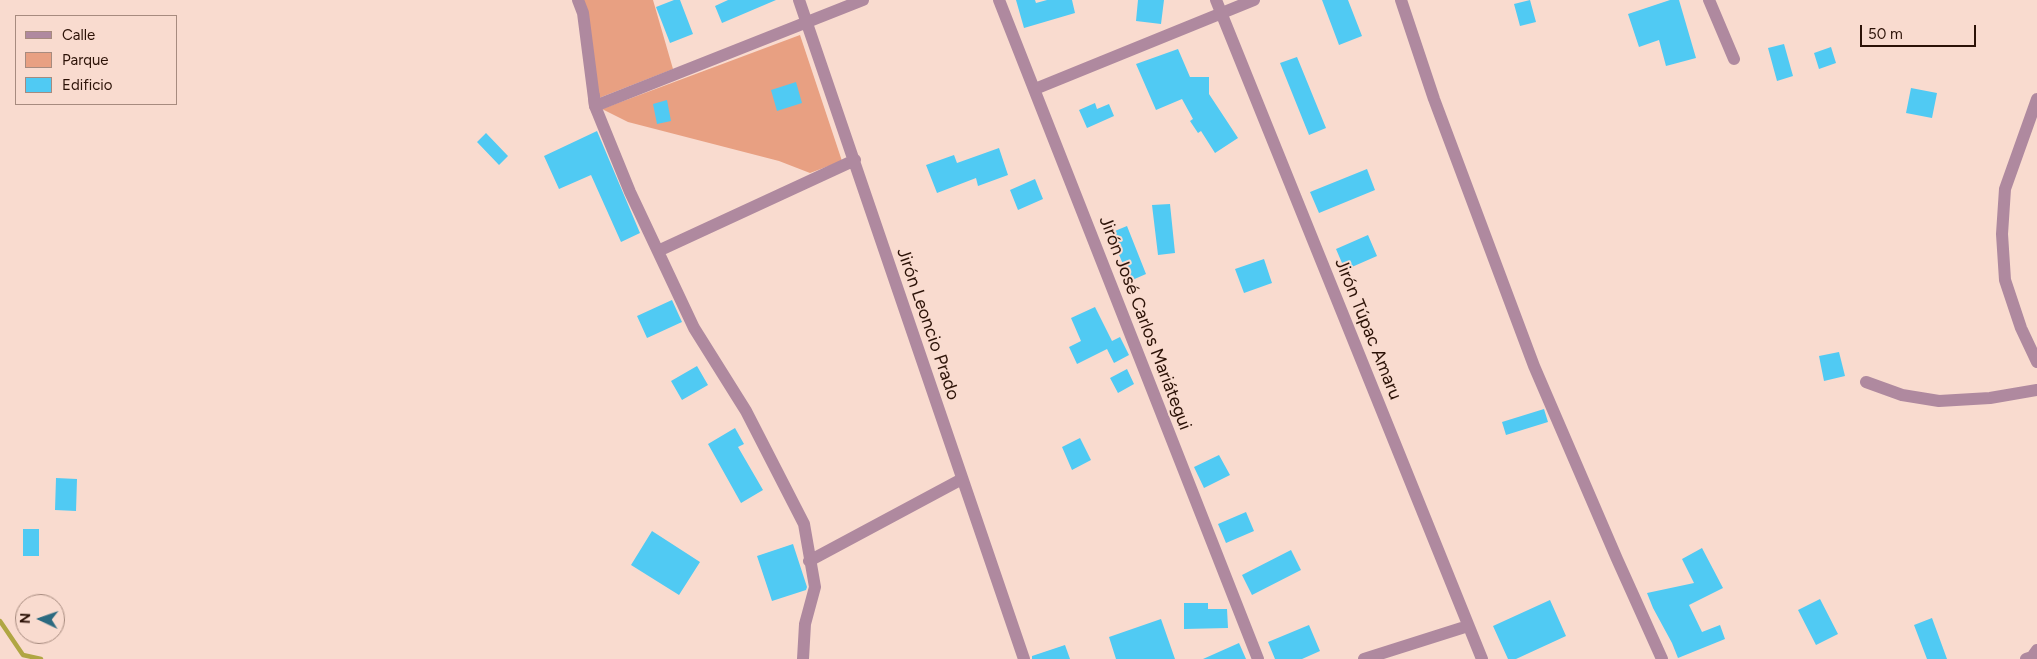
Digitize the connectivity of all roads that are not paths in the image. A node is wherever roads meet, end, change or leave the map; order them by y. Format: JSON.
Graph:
{"nodes":[{"id":1,"x":578,"y":0,"type":"edge"},
{"id":2,"x":799,"y":0,"type":"edge"},
{"id":3,"x":863,"y":0,"type":"edge"},
{"id":4,"x":999,"y":0,"type":"edge"},
{"id":5,"x":1216,"y":0,"type":"edge"},
{"id":6,"x":1254,"y":0,"type":"edge"},
{"id":7,"x":1401,"y":0,"type":"edge"},
{"id":8,"x":1708,"y":0,"type":"edge"},
{"id":9,"x":1221,"y":12,"type":"junction"},
{"id":10,"x":807,"y":22,"type":"junction"},
{"id":11,"x":1734,"y":59,"type":"dead end"},
{"id":12,"x":1035,"y":89,"type":"junction"},
{"id":13,"x":2037,"y":99,"type":"edge"},
{"id":14,"x":595,"y":106,"type":"junction"},
{"id":15,"x":855,"y":160,"type":"junction"},
{"id":16,"x":658,"y":250,"type":"junction"},
{"id":17,"x":2037,"y":362,"type":"edge"},
{"id":18,"x":1866,"y":382,"type":"dead end"},
{"id":19,"x":2037,"y":390,"type":"edge"},
{"id":20,"x":962,"y":479,"type":"junction"},
{"id":21,"x":809,"y":561,"type":"junction"},
{"id":22,"x":1468,"y":626,"type":"junction"},
{"id":23,"x":803,"y":659,"type":"edge"},
{"id":24,"x":1024,"y":659,"type":"edge"},
{"id":25,"x":1258,"y":659,"type":"edge"},
{"id":26,"x":1364,"y":659,"type":"edge"},
{"id":27,"x":1482,"y":659,"type":"edge"},
{"id":28,"x":1662,"y":659,"type":"edge"}],
"edges":[{"from":1,"to":14,"type":"street"},
{"from":2,"to":10,"type":"street","name":"Jirón Leoncio Prado"},
{"from":3,"to":10,"type":"street"},
{"from":4,"to":12,"type":"street","name":"Jirón José Carlos Mariátegui"},
{"from":5,"to":9,"type":"street","name":"Jirón Túpac Amaru"},
{"from":6,"to":9,"type":"street"},
{"from":7,"to":28,"type":"street"},
{"from":8,"to":11,"type":"street"},
{"from":9,"to":12,"type":"street"},
{"from":9,"to":22,"type":"street","name":"Jirón Túpac Amaru"},
{"from":10,"to":14,"type":"street"},
{"from":10,"to":15,"type":"street","name":"Jirón Leoncio Prado"},
{"from":12,"to":25,"type":"street","name":"Jirón José Carlos Mariátegui"},
{"from":13,"to":17,"type":"street"},
{"from":14,"to":16,"type":"street"},
{"from":15,"to":16,"type":"street"},
{"from":15,"to":20,"type":"street","name":"Jirón Leoncio Prado"},
{"from":16,"to":21,"type":"street"},
{"from":18,"to":19,"type":"street"},
{"from":20,"to":21,"type":"street"},
{"from":20,"to":24,"type":"street","name":"Jirón Leoncio Prado"},
{"from":21,"to":23,"type":"street"},
{"from":22,"to":26,"type":"street"},
{"from":22,"to":27,"type":"street","name":"Jirón Túpac Amaru"}]}
